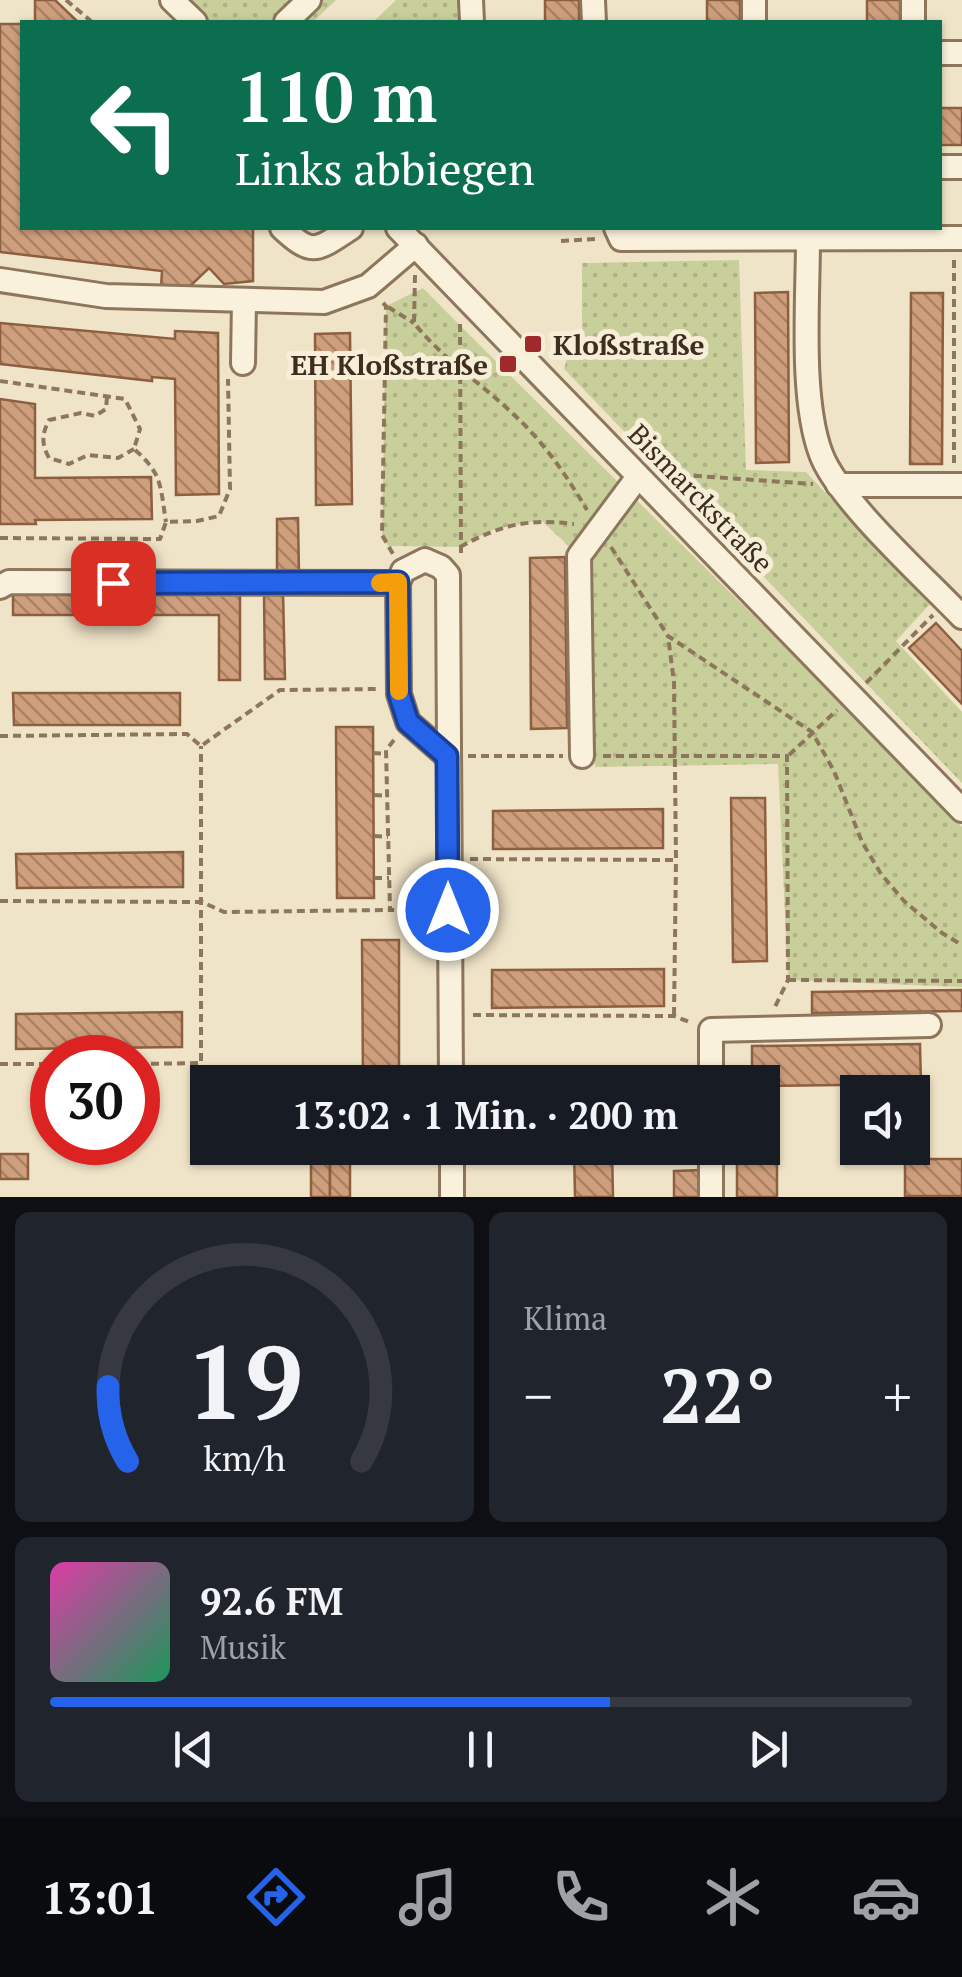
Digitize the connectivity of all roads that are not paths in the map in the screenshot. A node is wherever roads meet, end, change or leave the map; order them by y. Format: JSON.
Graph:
{"nodes":[{"id":1,"x":172,"y":0,"type":"edge"},
{"id":2,"x":309,"y":0,"type":"edge"},
{"id":3,"x":193,"y":20,"type":"edge"},
{"id":4,"x":288,"y":20,"type":"edge"},
{"id":5,"x":284,"y":230,"type":"edge"},
{"id":6,"x":347,"y":230,"type":"edge"},
{"id":7,"x":400,"y":230,"type":"edge"},
{"id":8,"x":618,"y":233,"type":"edge"},
{"id":9,"x":906,"y":233,"type":"edge"},
{"id":10,"x":958,"y":238,"type":"edge"},
{"id":11,"x":808,"y":239,"type":"junction"},
{"id":12,"x":416,"y":245,"type":"junction"},
{"id":13,"x":198,"y":278,"type":"dead end"},
{"id":14,"x":0,"y":280,"type":"edge"},
{"id":15,"x":216,"y":299,"type":"junction"},
{"id":16,"x":244,"y":300,"type":"junction"},
{"id":17,"x":235,"y":364,"type":"road end"},
{"id":18,"x":637,"y":478,"type":"junction"},
{"id":19,"x":838,"y":485,"type":"junction"},
{"id":20,"x":958,"y":486,"type":"edge"},
{"id":21,"x":400,"y":577,"type":"junction"},
{"id":22,"x":4,"y":585,"type":"edge"},
{"id":23,"x":962,"y":617,"type":"edge"},
{"id":24,"x":447,"y":756,"type":"junction"},
{"id":25,"x":582,"y":756,"type":"road end"},
{"id":26,"x":962,"y":810,"type":"edge"},
{"id":27,"x":929,"y":1025,"type":"dead end"},
{"id":28,"x":449,"y":1065,"type":"edge"},
{"id":29,"x":710,"y":1065,"type":"edge"},
{"id":30,"x":452,"y":1165,"type":"edge"},
{"id":31,"x":711,"y":1165,"type":"edge"},
{"id":32,"x":452,"y":1197,"type":"edge"},
{"id":33,"x":711,"y":1197,"type":"edge"}],
"edges":[{"from":1,"to":3,"type":"street"},
{"from":2,"to":4,"type":"street"},
{"from":5,"to":6,"type":"street"},
{"from":7,"to":12,"type":"street","name":"Bismarckstraße"},
{"from":8,"to":11,"type":"street"},
{"from":9,"to":10,"type":"street"},
{"from":9,"to":11,"type":"street"},
{"from":11,"to":19,"type":"street"},
{"from":12,"to":16,"type":"street"},
{"from":12,"to":18,"type":"street","name":"Bismarckstraße"},
{"from":13,"to":15,"type":"street"},
{"from":14,"to":15,"type":"street"},
{"from":15,"to":16,"type":"street"},
{"from":16,"to":17,"type":"street"},
{"from":18,"to":25,"type":"street"},
{"from":18,"to":26,"type":"street","name":"Bismarckstraße"},
{"from":19,"to":20,"type":"street"},
{"from":19,"to":23,"type":"street"},
{"from":21,"to":22,"type":"street"},
{"from":21,"to":24,"type":"street"},
{"from":21,"to":24,"type":"street"},
{"from":24,"to":28,"type":"street"},
{"from":27,"to":29,"type":"street"},
{"from":30,"to":32,"type":"street"},
{"from":31,"to":33,"type":"street"}]}
